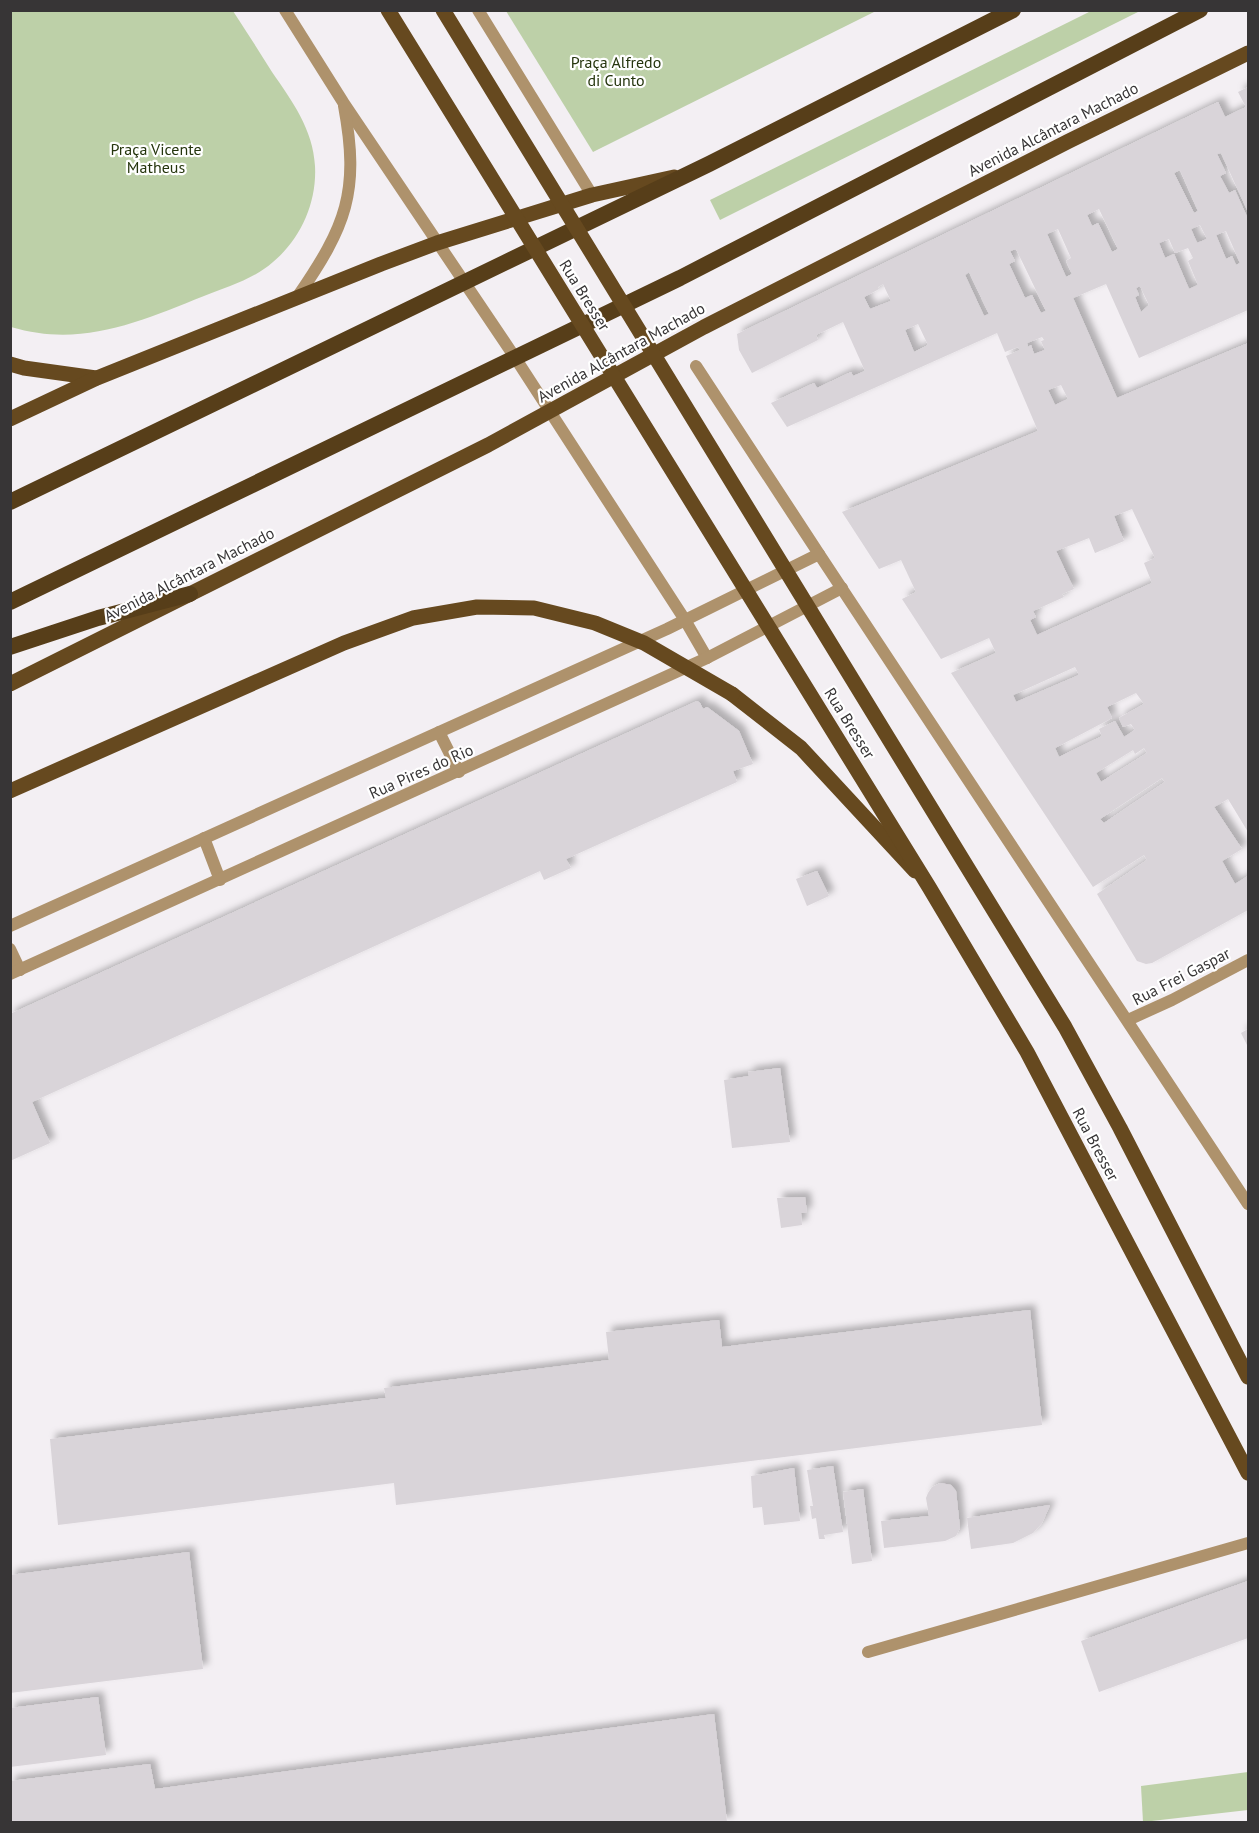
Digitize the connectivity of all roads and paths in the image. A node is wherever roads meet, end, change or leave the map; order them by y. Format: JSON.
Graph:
{"nodes":[{"id":1,"x":285,"y":10,"type":"edge"},
{"id":2,"x":443,"y":10,"type":"edge"},
{"id":3,"x":478,"y":10,"type":"edge"},
{"id":4,"x":1013,"y":10,"type":"edge"},
{"id":5,"x":1200,"y":10,"type":"edge"},
{"id":6,"x":388,"y":12,"type":"edge"},
{"id":7,"x":1248,"y":53,"type":"edge"},
{"id":8,"x":343,"y":102,"type":"junction"},
{"id":9,"x":689,"y":174,"type":"junction"},
{"id":10,"x":592,"y":195,"type":"junction"},
{"id":11,"x":437,"y":243,"type":"junction"},
{"id":12,"x":465,"y":283,"type":"junction"},
{"id":13,"x":298,"y":297,"type":"junction"},
{"id":14,"x":516,"y":359,"type":"junction"},
{"id":15,"x":17,"y":366,"type":"edge"},
{"id":16,"x":696,"y":366,"type":"dead end"},
{"id":17,"x":97,"y":378,"type":"junction"},
{"id":18,"x":549,"y":412,"type":"junction"},
{"id":19,"x":10,"y":419,"type":"edge"},
{"id":20,"x":10,"y":502,"type":"edge"},
{"id":21,"x":819,"y":554,"type":"junction"},
{"id":22,"x":842,"y":588,"type":"junction"},
{"id":23,"x":190,"y":594,"type":"junction"},
{"id":24,"x":10,"y":602,"type":"edge"},
{"id":25,"x":685,"y":620,"type":"junction"},
{"id":26,"x":10,"y":647,"type":"edge"},
{"id":27,"x":706,"y":658,"type":"junction"},
{"id":28,"x":10,"y":684,"type":"edge"},
{"id":29,"x":439,"y":732,"type":"junction"},
{"id":30,"x":459,"y":772,"type":"junction"},
{"id":31,"x":10,"y":791,"type":"edge"},
{"id":32,"x":204,"y":838,"type":"junction"},
{"id":33,"x":220,"y":880,"type":"junction"},
{"id":34,"x":929,"y":886,"type":"junction"},
{"id":35,"x":10,"y":926,"type":"edge"},
{"id":36,"x":10,"y":949,"type":"edge"},
{"id":37,"x":1248,"y":960,"type":"edge"},
{"id":38,"x":15,"y":972,"type":"edge"},
{"id":39,"x":1128,"y":1020,"type":"junction"},
{"id":40,"x":1248,"y":1204,"type":"edge"},
{"id":41,"x":1248,"y":1377,"type":"edge"},
{"id":42,"x":1248,"y":1473,"type":"edge"},
{"id":43,"x":1248,"y":1543,"type":"edge"},
{"id":44,"x":868,"y":1652,"type":"dead end"}],
"edges":[{"from":1,"to":8,"type":"street"},
{"from":2,"to":41,"type":"main road","name":"Rua Bresser","bridge":true},
{"from":3,"to":10,"type":"street"},
{"from":4,"to":9,"type":"highway"},
{"from":5,"to":14,"type":"highway"},
{"from":6,"to":34,"type":"main road","name":"Rua Bresser","bridge":true},
{"from":7,"to":18,"type":"main road","name":"Avenida Alcântara Machado"},
{"from":8,"to":11,"type":"street"},
{"from":8,"to":13,"type":"street"},
{"from":9,"to":10,"type":"main road"},
{"from":9,"to":12,"type":"highway"},
{"from":10,"to":11,"type":"main road"},
{"from":11,"to":12,"type":"street"},
{"from":11,"to":13,"type":"main road"},
{"from":12,"to":14,"type":"street"},
{"from":12,"to":20,"type":"highway"},
{"from":13,"to":17,"type":"main road"},
{"from":14,"to":18,"type":"street"},
{"from":14,"to":24,"type":"highway"},
{"from":15,"to":17,"type":"main road"},
{"from":16,"to":21,"type":"street"},
{"from":17,"to":19,"type":"main road"},
{"from":18,"to":23,"type":"main road","name":"Avenida Alcântara Machado"},
{"from":18,"to":25,"type":"street"},
{"from":21,"to":22,"type":"street"},
{"from":21,"to":25,"type":"street","name":"Rua Pires do Rio"},
{"from":22,"to":27,"type":"street","name":"Rua Pires do Rio"},
{"from":22,"to":39,"type":"street"},
{"from":23,"to":26,"type":"highway"},
{"from":23,"to":28,"type":"main road","name":"Avenida Alcântara Machado"},
{"from":25,"to":27,"type":"street"},
{"from":25,"to":29,"type":"street","name":"Rua Pires do Rio"},
{"from":27,"to":30,"type":"street","name":"Rua Pires do Rio"},
{"from":29,"to":30,"type":"street"},
{"from":29,"to":32,"type":"street","name":"Rua Pires do Rio"},
{"from":30,"to":33,"type":"street","name":"Rua Pires do Rio"},
{"from":31,"to":34,"type":"main road","bridge":true},
{"from":32,"to":33,"type":"street"},
{"from":32,"to":35,"type":"street","name":"Rua Pires do Rio"},
{"from":33,"to":38,"type":"street","name":"Rua Pires do Rio"},
{"from":34,"to":42,"type":"main road","name":"Rua Bresser","bridge":true},
{"from":36,"to":38,"type":"street"},
{"from":37,"to":39,"type":"street","name":"Rua Frei Gaspar"},
{"from":39,"to":40,"type":"street"},
{"from":43,"to":44,"type":"street"}]}
